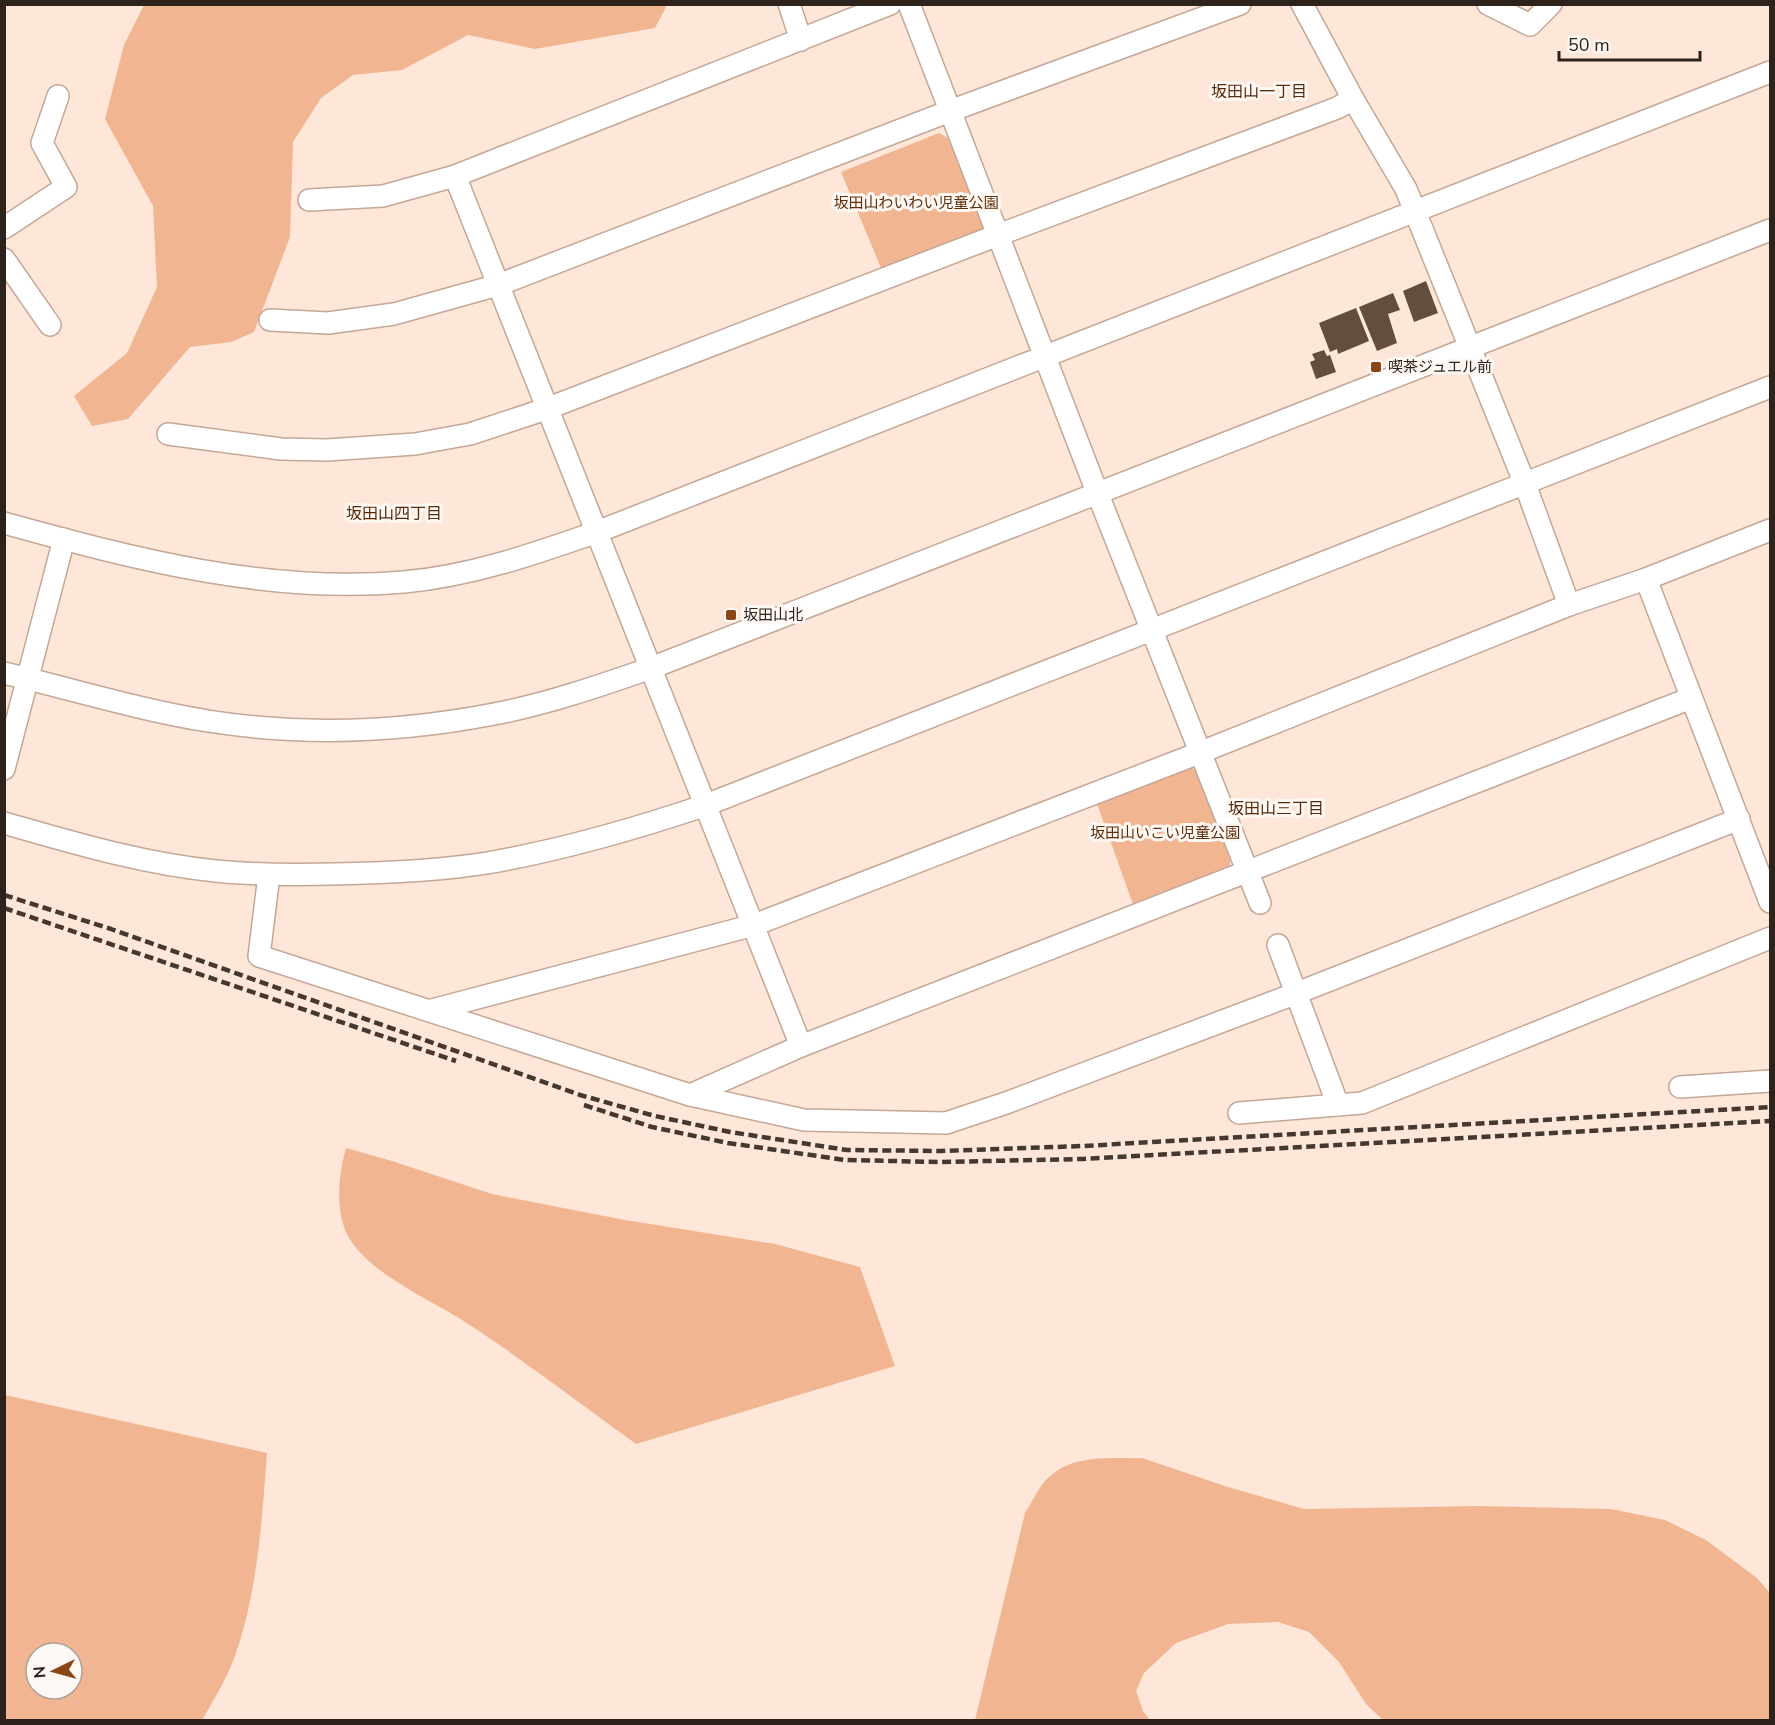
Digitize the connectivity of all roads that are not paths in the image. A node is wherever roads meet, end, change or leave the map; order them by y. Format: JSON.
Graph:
{"nodes":[{"id":1,"x":789,"y":4,"type":"edge"},
{"id":2,"x":890,"y":4,"type":"edge"},
{"id":3,"x":909,"y":4,"type":"edge"},
{"id":4,"x":1240,"y":4,"type":"edge"},
{"id":5,"x":1302,"y":4,"type":"edge"},
{"id":6,"x":1488,"y":4,"type":"edge"},
{"id":7,"x":1551,"y":4,"type":"edge"},
{"id":8,"x":801,"y":40,"type":"junction"},
{"id":9,"x":1770,"y":72,"type":"edge"},
{"id":10,"x":58,"y":96,"type":"dead end"},
{"id":11,"x":1353,"y":99,"type":"junction"},
{"id":12,"x":950,"y":111,"type":"junction"},
{"id":13,"x":455,"y":176,"type":"junction"},
{"id":14,"x":309,"y":200,"type":"dead end"},
{"id":15,"x":1416,"y":212,"type":"junction"},
{"id":16,"x":4,"y":228,"type":"edge"},
{"id":17,"x":1770,"y":230,"type":"edge"},
{"id":18,"x":998,"y":236,"type":"junction"},
{"id":19,"x":4,"y":259,"type":"edge"},
{"id":20,"x":498,"y":285,"type":"junction"},
{"id":21,"x":270,"y":320,"type":"dead end"},
{"id":22,"x":50,"y":325,"type":"dead end"},
{"id":23,"x":1471,"y":348,"type":"junction"},
{"id":24,"x":1046,"y":358,"type":"junction"},
{"id":25,"x":1770,"y":387,"type":"edge"},
{"id":26,"x":546,"y":409,"type":"junction"},
{"id":27,"x":168,"y":434,"type":"dead end"},
{"id":28,"x":1525,"y":484,"type":"junction"},
{"id":29,"x":1097,"y":492,"type":"junction"},
{"id":30,"x":4,"y":523,"type":"edge"},
{"id":31,"x":1770,"y":530,"type":"edge"},
{"id":32,"x":597,"y":532,"type":"junction"},
{"id":33,"x":64,"y":539,"type":"junction"},
{"id":34,"x":1646,"y":579,"type":"junction"},
{"id":35,"x":1569,"y":605,"type":"junction"},
{"id":36,"x":1153,"y":630,"type":"junction"},
{"id":37,"x":651,"y":668,"type":"junction"},
{"id":38,"x":4,"y":673,"type":"edge"},
{"id":39,"x":27,"y":679,"type":"junction"},
{"id":40,"x":1691,"y":698,"type":"junction"},
{"id":41,"x":1199,"y":753,"type":"junction"},
{"id":42,"x":4,"y":769,"type":"edge"},
{"id":43,"x":706,"y":805,"type":"junction"},
{"id":44,"x":1739,"y":819,"type":"junction"},
{"id":45,"x":4,"y":823,"type":"edge"},
{"id":46,"x":1248,"y":872,"type":"junction"},
{"id":47,"x":269,"y":875,"type":"junction"},
{"id":48,"x":1770,"y":902,"type":"edge"},
{"id":49,"x":1260,"y":903,"type":"dead end"},
{"id":50,"x":754,"y":925,"type":"junction"},
{"id":51,"x":1770,"y":938,"type":"edge"},
{"id":52,"x":1278,"y":945,"type":"dead end"},
{"id":53,"x":1297,"y":993,"type":"junction"},
{"id":54,"x":432,"y":1010,"type":"junction"},
{"id":55,"x":801,"y":1046,"type":"junction"},
{"id":56,"x":1770,"y":1081,"type":"edge"},
{"id":57,"x":1680,"y":1087,"type":"dead end"},
{"id":58,"x":690,"y":1095,"type":"junction"},
{"id":59,"x":1338,"y":1105,"type":"junction"},
{"id":60,"x":1239,"y":1113,"type":"dead end"}],
"edges":[{"from":1,"to":8,"type":"street"},
{"from":2,"to":8,"type":"street"},
{"from":3,"to":12,"type":"street"},
{"from":4,"to":12,"type":"street"},
{"from":5,"to":11,"type":"street"},
{"from":6,"to":7,"type":"street"},
{"from":8,"to":13,"type":"street"},
{"from":9,"to":15,"type":"street"},
{"from":10,"to":16,"type":"street"},
{"from":11,"to":15,"type":"street"},
{"from":11,"to":18,"type":"street"},
{"from":12,"to":18,"type":"street"},
{"from":12,"to":20,"type":"street"},
{"from":13,"to":14,"type":"street"},
{"from":13,"to":20,"type":"street"},
{"from":15,"to":23,"type":"street"},
{"from":15,"to":24,"type":"street"},
{"from":17,"to":23,"type":"street"},
{"from":18,"to":24,"type":"street"},
{"from":18,"to":26,"type":"street"},
{"from":19,"to":22,"type":"street"},
{"from":20,"to":21,"type":"street"},
{"from":20,"to":26,"type":"street"},
{"from":23,"to":28,"type":"street"},
{"from":23,"to":29,"type":"street"},
{"from":24,"to":29,"type":"street"},
{"from":24,"to":32,"type":"street"},
{"from":25,"to":28,"type":"street"},
{"from":26,"to":27,"type":"street"},
{"from":26,"to":32,"type":"street"},
{"from":28,"to":35,"type":"street"},
{"from":28,"to":36,"type":"street"},
{"from":29,"to":36,"type":"street"},
{"from":29,"to":37,"type":"street"},
{"from":30,"to":33,"type":"street"},
{"from":31,"to":34,"type":"street"},
{"from":32,"to":33,"type":"street"},
{"from":32,"to":37,"type":"street"},
{"from":33,"to":39,"type":"street"},
{"from":34,"to":35,"type":"street"},
{"from":34,"to":40,"type":"street"},
{"from":35,"to":41,"type":"street"},
{"from":36,"to":41,"type":"street"},
{"from":36,"to":43,"type":"street"},
{"from":37,"to":39,"type":"street"},
{"from":37,"to":43,"type":"street"},
{"from":38,"to":39,"type":"street"},
{"from":39,"to":42,"type":"street"},
{"from":40,"to":44,"type":"street"},
{"from":40,"to":46,"type":"street"},
{"from":41,"to":46,"type":"street"},
{"from":41,"to":50,"type":"street"},
{"from":43,"to":47,"type":"street"},
{"from":43,"to":50,"type":"street"},
{"from":44,"to":48,"type":"street"},
{"from":44,"to":53,"type":"street"},
{"from":45,"to":47,"type":"street"},
{"from":46,"to":49,"type":"street"},
{"from":46,"to":55,"type":"street"},
{"from":47,"to":54,"type":"street"},
{"from":50,"to":54,"type":"street"},
{"from":50,"to":55,"type":"street"},
{"from":51,"to":59,"type":"street"},
{"from":52,"to":53,"type":"street"},
{"from":53,"to":58,"type":"street"},
{"from":53,"to":59,"type":"street"},
{"from":54,"to":58,"type":"street"},
{"from":55,"to":58,"type":"street"},
{"from":56,"to":57,"type":"street"},
{"from":59,"to":60,"type":"street"}]}
